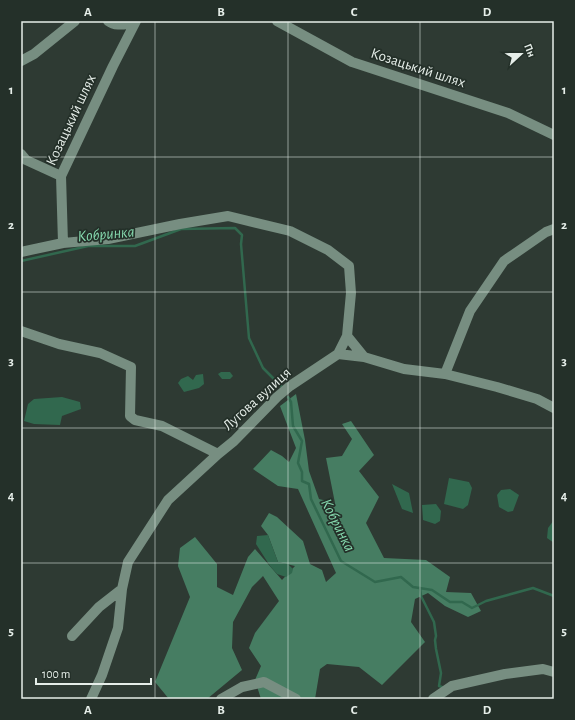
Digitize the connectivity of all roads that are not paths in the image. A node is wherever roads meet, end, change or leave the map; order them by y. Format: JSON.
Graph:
{"nodes":[{"id":1,"x":75,"y":21,"type":"edge"},
{"id":2,"x":108,"y":21,"type":"edge"},
{"id":3,"x":277,"y":21,"type":"edge"},
{"id":4,"x":136,"y":22,"type":"edge"},
{"id":5,"x":21,"y":61,"type":"edge"},
{"id":6,"x":554,"y":135,"type":"edge"},
{"id":7,"x":21,"y":154,"type":"edge"},
{"id":8,"x":61,"y":176,"type":"junction"},
{"id":9,"x":554,"y":229,"type":"edge"},
{"id":10,"x":63,"y":243,"type":"junction"},
{"id":11,"x":21,"y":252,"type":"edge"},
{"id":12,"x":21,"y":331,"type":"edge"},
{"id":13,"x":347,"y":336,"type":"junction"},
{"id":14,"x":338,"y":354,"type":"junction"},
{"id":15,"x":364,"y":358,"type":"junction"},
{"id":16,"x":445,"y":374,"type":"junction"},
{"id":17,"x":554,"y":408,"type":"edge"},
{"id":18,"x":218,"y":454,"type":"junction"},
{"id":19,"x":122,"y":589,"type":"junction"},
{"id":20,"x":72,"y":636,"type":"dead end"},
{"id":21,"x":554,"y":672,"type":"edge"},
{"id":22,"x":91,"y":699,"type":"edge"},
{"id":23,"x":221,"y":699,"type":"edge"},
{"id":24,"x":296,"y":699,"type":"edge"},
{"id":25,"x":433,"y":699,"type":"edge"}],
"edges":[{"from":1,"to":5,"type":"street"},
{"from":2,"to":4,"type":"street"},
{"from":3,"to":6,"type":"street","name":"Козацький шлях"},
{"from":4,"to":8,"type":"street","name":"Козацький шлях"},
{"from":7,"to":8,"type":"street"},
{"from":8,"to":10,"type":"street","name":"Козацький шлях"},
{"from":9,"to":16,"type":"street"},
{"from":10,"to":11,"type":"street"},
{"from":10,"to":13,"type":"street"},
{"from":12,"to":18,"type":"street"},
{"from":13,"to":14,"type":"street"},
{"from":13,"to":15,"type":"street"},
{"from":14,"to":15,"type":"street"},
{"from":14,"to":18,"type":"street","name":"Лугова вулиця"},
{"from":15,"to":16,"type":"street"},
{"from":16,"to":17,"type":"street"},
{"from":18,"to":19,"type":"street","name":"Лугова вулиця"},
{"from":19,"to":20,"type":"street"},
{"from":19,"to":22,"type":"street","name":"Лугова вулиця"},
{"from":21,"to":25,"type":"street"},
{"from":23,"to":24,"type":"street"}]}
